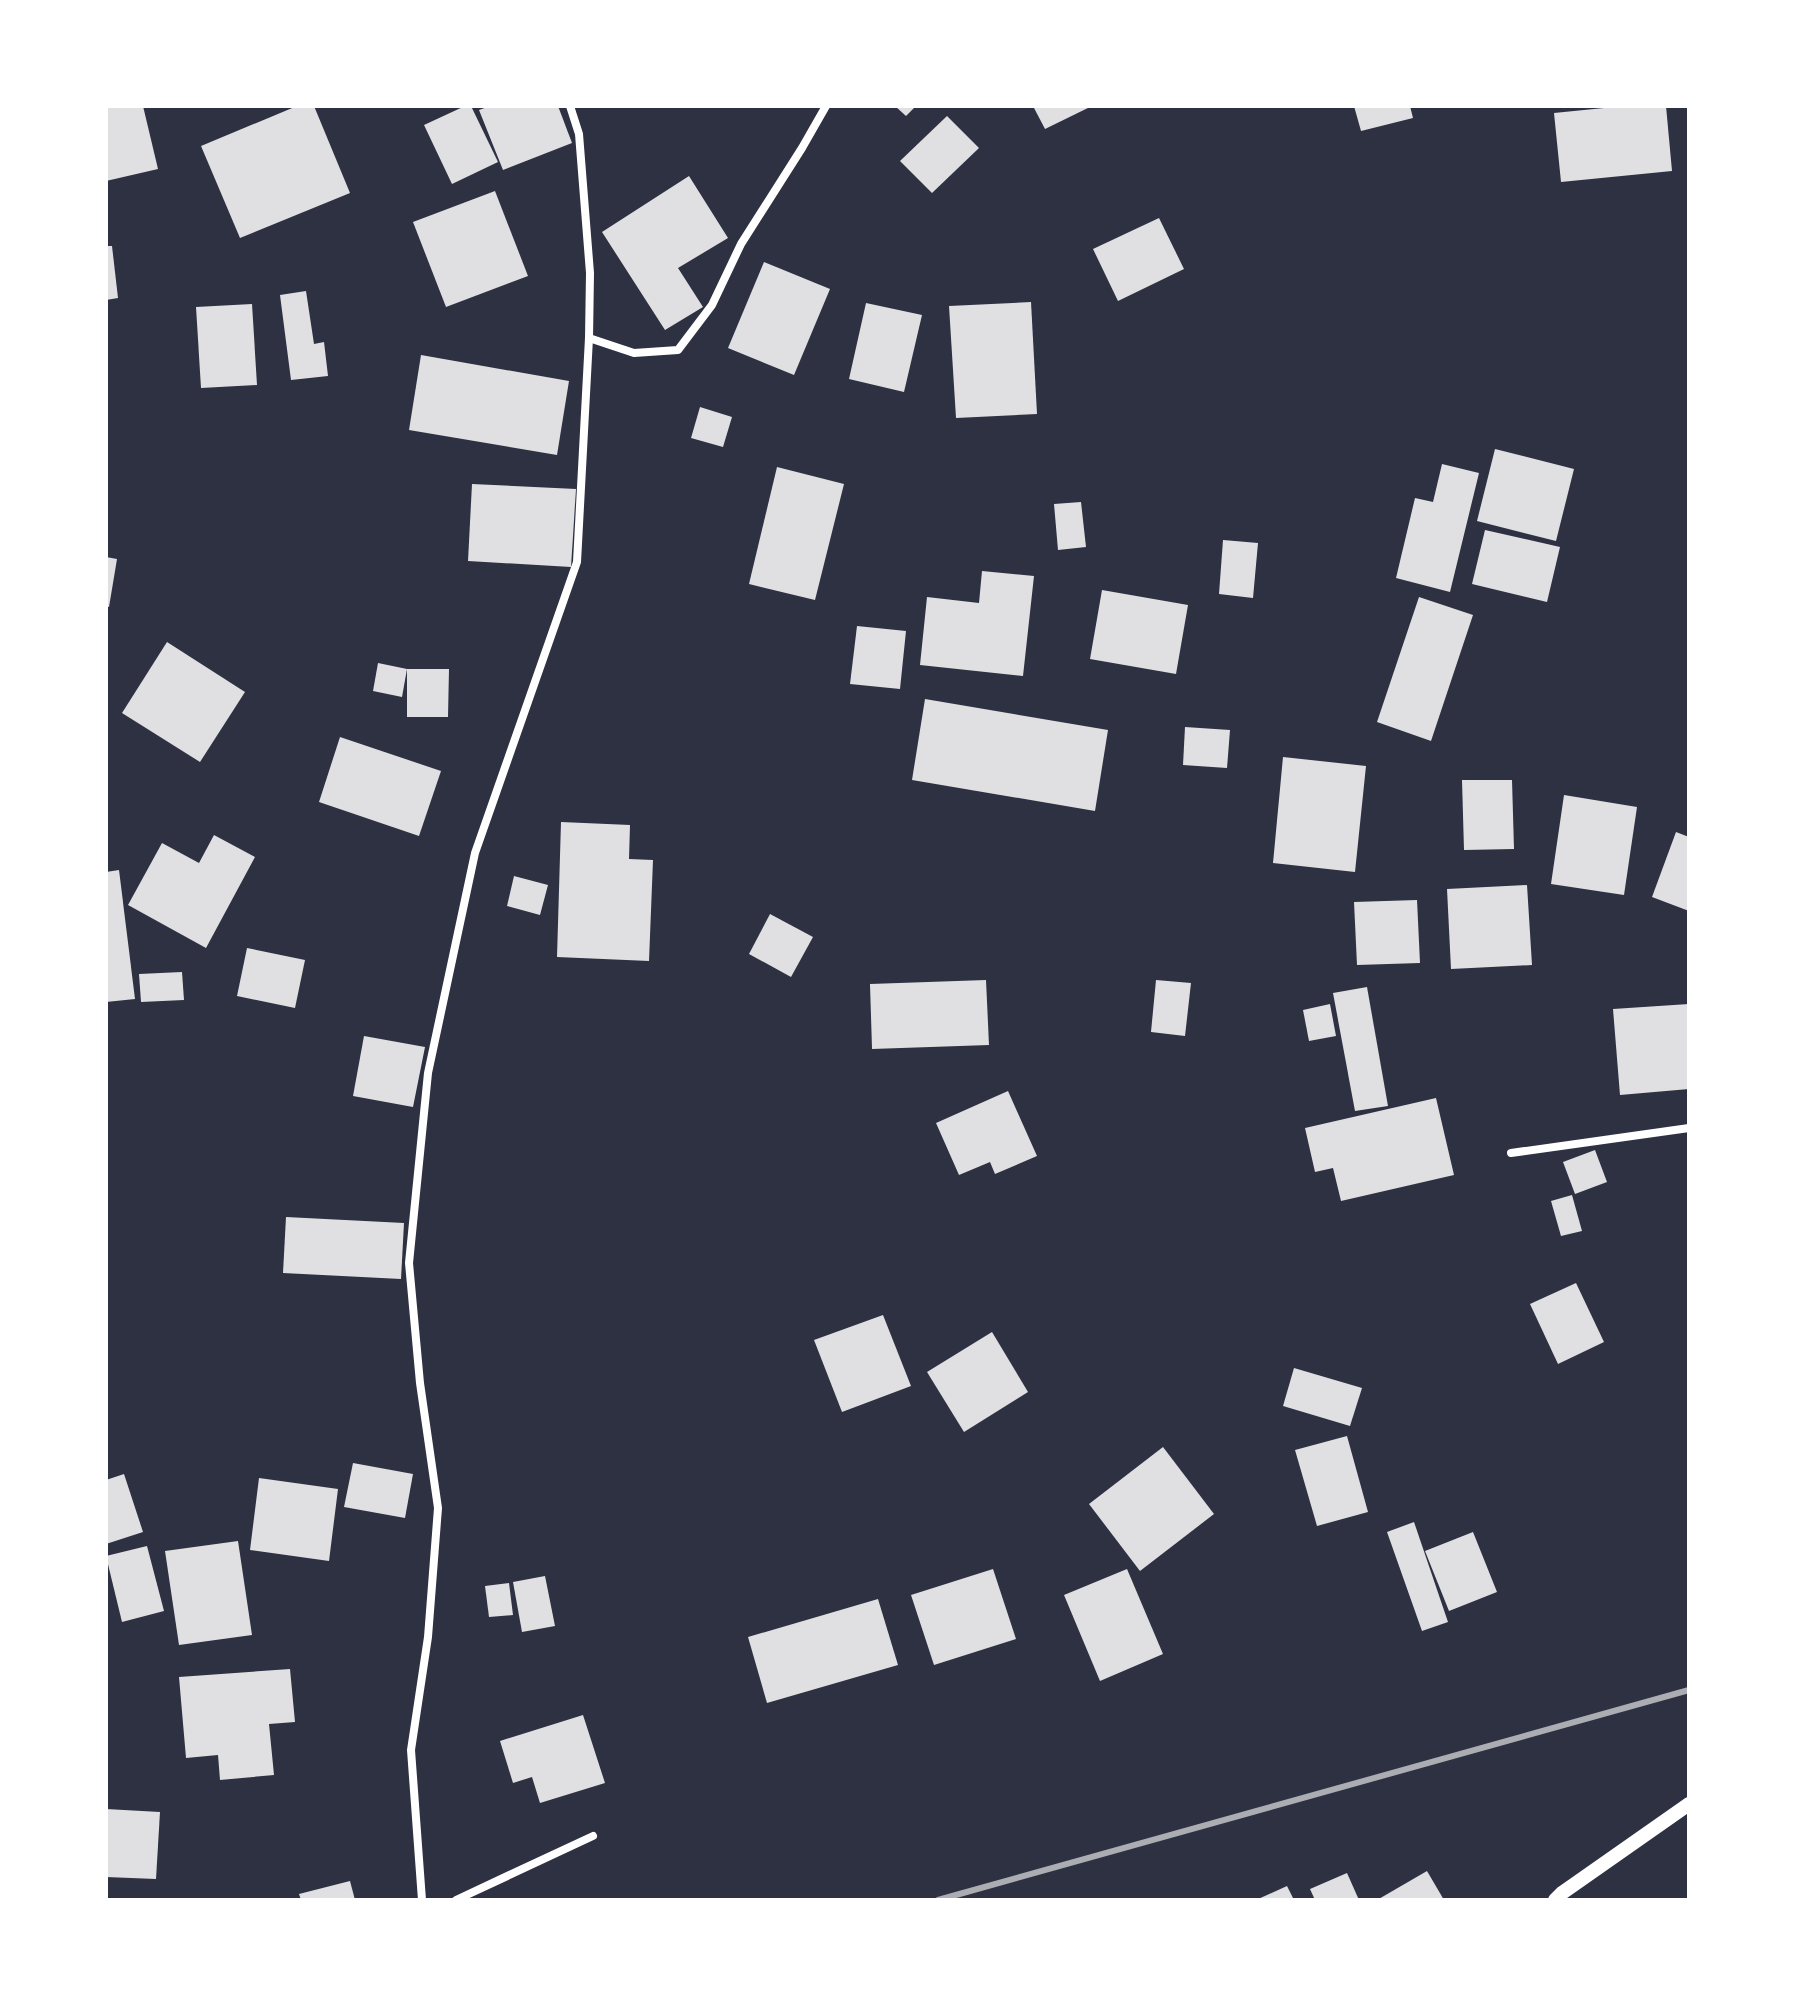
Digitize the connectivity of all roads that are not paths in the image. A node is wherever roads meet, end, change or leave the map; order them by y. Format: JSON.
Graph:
{"nodes":[{"id":1,"x":570,"y":106,"type":"edge"},
{"id":2,"x":826,"y":106,"type":"edge"},
{"id":3,"x":589,"y":338,"type":"junction"},
{"id":4,"x":1689,"y":1128,"type":"edge"},
{"id":5,"x":1511,"y":1153,"type":"dead end"},
{"id":6,"x":1689,"y":1804,"type":"edge"},
{"id":7,"x":593,"y":1836,"type":"dead end"},
{"id":8,"x":422,"y":1900,"type":"edge"},
{"id":9,"x":456,"y":1900,"type":"edge"},
{"id":10,"x":1555,"y":1900,"type":"edge"}],
"edges":[{"from":1,"to":3,"type":"street"},
{"from":2,"to":3,"type":"street"},
{"from":3,"to":8,"type":"street"},
{"from":4,"to":5,"type":"street"},
{"from":6,"to":10,"type":"street"},
{"from":7,"to":9,"type":"street"}]}
